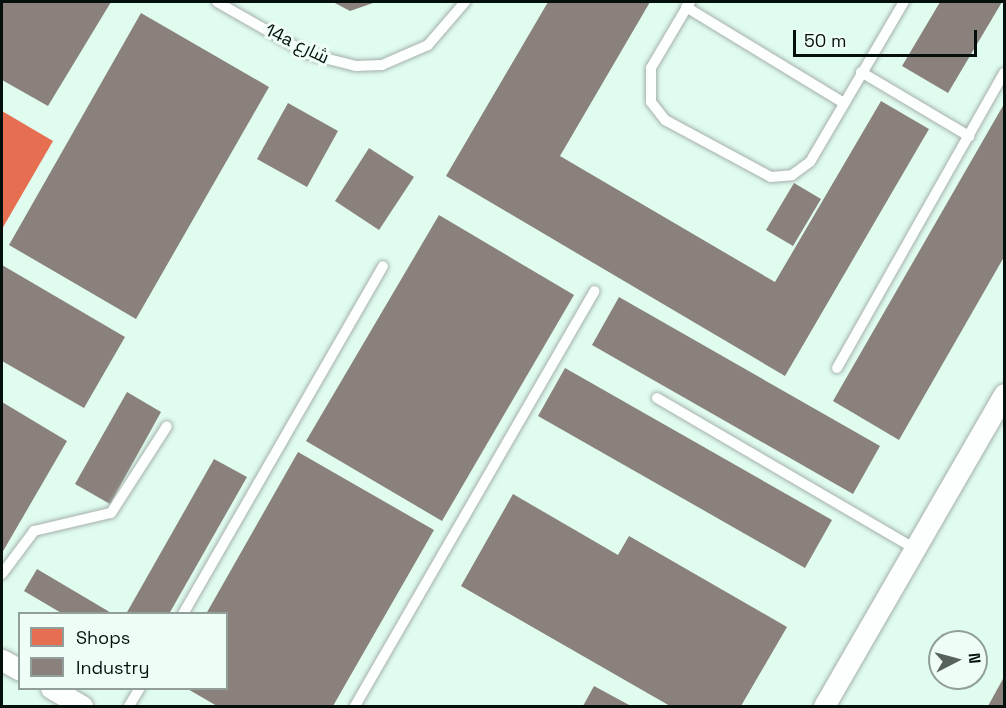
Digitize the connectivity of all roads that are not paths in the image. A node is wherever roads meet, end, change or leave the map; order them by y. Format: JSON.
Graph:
{"nodes":[{"id":1,"x":217,"y":2,"type":"edge"},
{"id":2,"x":465,"y":2,"type":"edge"},
{"id":3,"x":904,"y":2,"type":"edge"},
{"id":4,"x":688,"y":4,"type":"edge"},
{"id":5,"x":861,"y":72,"type":"junction"},
{"id":6,"x":1005,"y":73,"type":"edge"},
{"id":7,"x":844,"y":103,"type":"junction"},
{"id":8,"x":969,"y":136,"type":"junction"},
{"id":9,"x":383,"y":266,"type":"dead end"},
{"id":10,"x":595,"y":291,"type":"dead end"},
{"id":11,"x":837,"y":368,"type":"dead end"},
{"id":12,"x":1005,"y":394,"type":"edge"},
{"id":13,"x":657,"y":398,"type":"dead end"},
{"id":14,"x":167,"y":426,"type":"dead end"},
{"id":15,"x":915,"y":549,"type":"junction"},
{"id":16,"x":2,"y":574,"type":"edge"},
{"id":17,"x":184,"y":612,"type":"edge"},
{"id":18,"x":2,"y":660,"type":"edge"},
{"id":19,"x":18,"y":669,"type":"edge"},
{"id":20,"x":54,"y":690,"type":"edge"},
{"id":21,"x":139,"y":690,"type":"edge"},
{"id":22,"x":82,"y":706,"type":"edge"},
{"id":23,"x":129,"y":706,"type":"edge"},
{"id":24,"x":355,"y":706,"type":"edge"},
{"id":25,"x":824,"y":706,"type":"edge"}],
"edges":[{"from":1,"to":2,"type":"lane","name":"14a شارع"},
{"from":3,"to":5,"type":"lane"},
{"from":4,"to":7,"type":"lane"},
{"from":4,"to":7,"type":"lane"},
{"from":5,"to":7,"type":"lane"},
{"from":5,"to":8,"type":"lane"},
{"from":6,"to":8,"type":"lane"},
{"from":8,"to":11,"type":"lane"},
{"from":9,"to":17,"type":"lane"},
{"from":10,"to":24,"type":"lane"},
{"from":12,"to":15,"type":"street"},
{"from":13,"to":15,"type":"lane"},
{"from":14,"to":16,"type":"lane"},
{"from":15,"to":25,"type":"street"},
{"from":18,"to":19,"type":"street"},
{"from":20,"to":22,"type":"street"},
{"from":21,"to":23,"type":"lane"}]}
